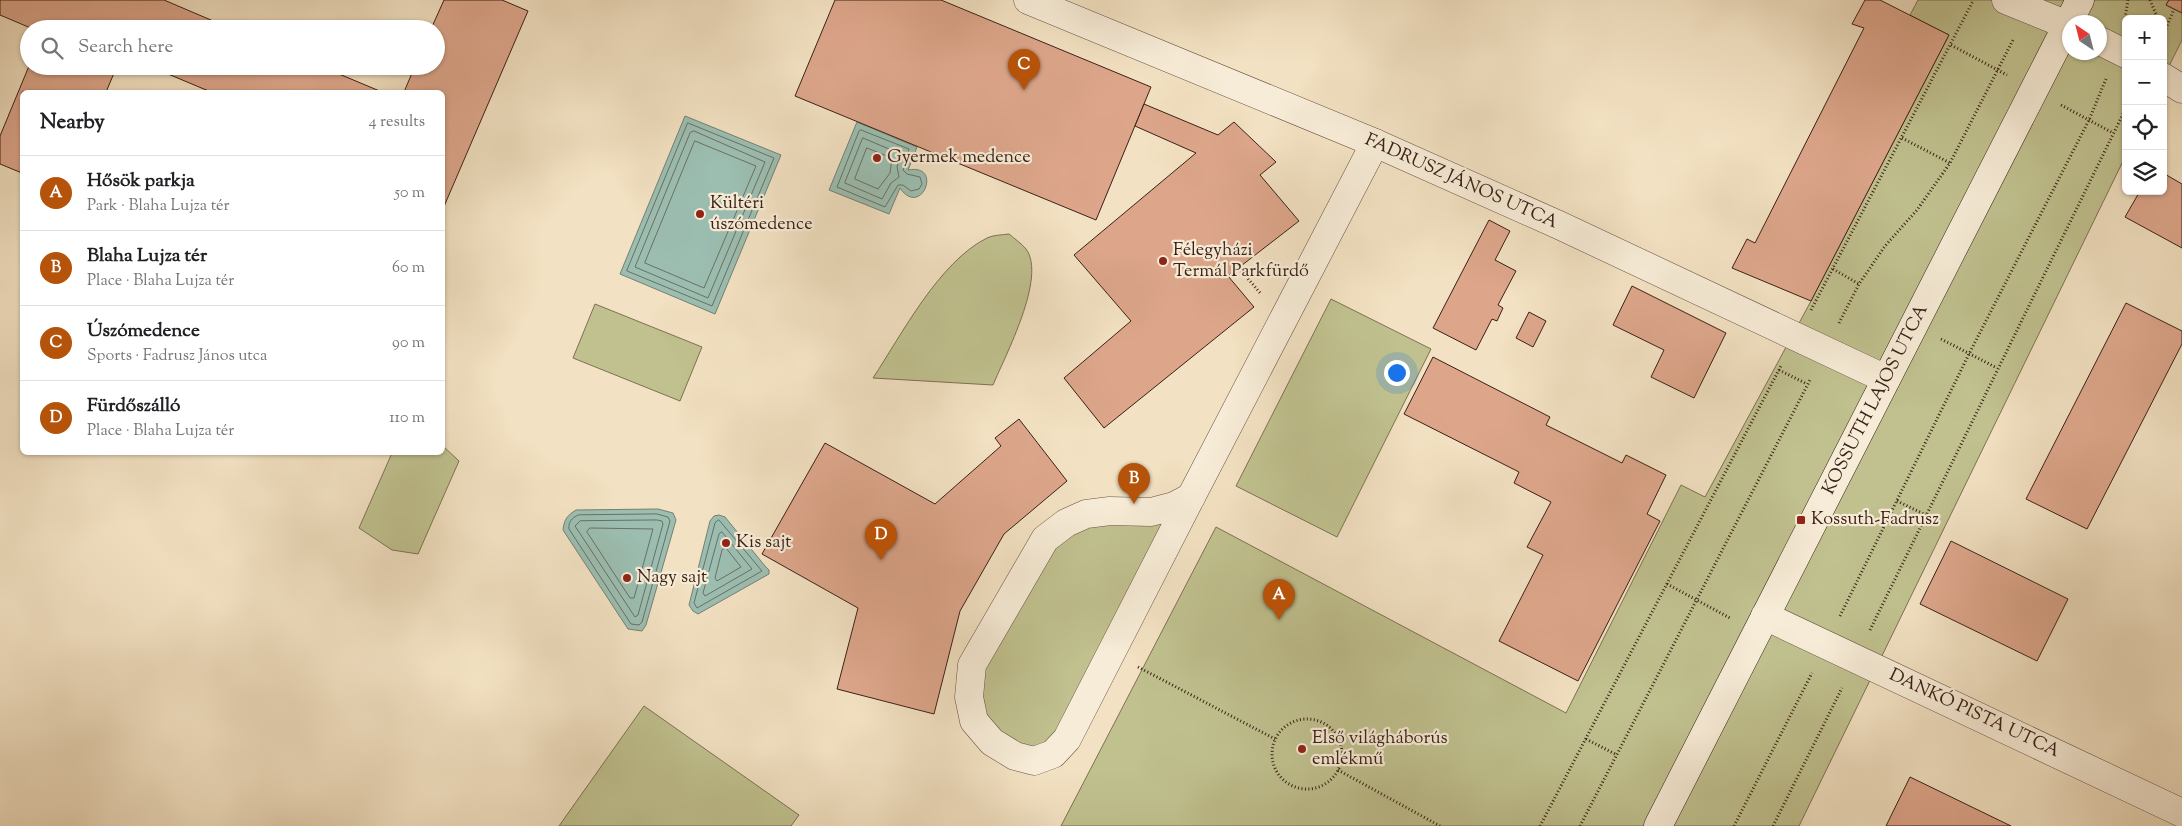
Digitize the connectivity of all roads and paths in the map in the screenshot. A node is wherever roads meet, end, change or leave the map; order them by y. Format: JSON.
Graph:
{"nodes":[{"id":1,"x":1028,"y":0,"type":"edge"},
{"id":2,"x":1974,"y":0,"type":"edge"},
{"id":3,"x":2080,"y":0,"type":"edge"},
{"id":4,"x":2150,"y":0,"type":"edge"},
{"id":5,"x":2018,"y":5,"type":"edge"},
{"id":6,"x":2174,"y":9,"type":"dead end"},
{"id":7,"x":2073,"y":15,"type":"edge"},
{"id":8,"x":2156,"y":15,"type":"edge"},
{"id":9,"x":2062,"y":23,"type":"edge"},
{"id":10,"x":2167,"y":26,"type":"edge"},
{"id":11,"x":2062,"y":38,"type":"edge"},
{"id":12,"x":2107,"y":44,"type":"edge"},
{"id":13,"x":2122,"y":52,"type":"edge"},
{"id":14,"x":2167,"y":80,"type":"edge"},
{"id":15,"x":2182,"y":89,"type":"edge"},
{"id":16,"x":2122,"y":116,"type":"edge"},
{"id":17,"x":2089,"y":120,"type":"dead end"},
{"id":18,"x":1902,"y":138,"type":"junction"},
{"id":19,"x":1375,"y":143,"type":"junction"},
{"id":20,"x":1950,"y":163,"type":"junction"},
{"id":21,"x":1833,"y":270,"type":"junction"},
{"id":22,"x":1859,"y":284,"type":"junction"},
{"id":23,"x":1796,"y":337,"type":"junction"},
{"id":24,"x":1825,"y":351,"type":"junction"},
{"id":25,"x":1969,"y":354,"type":"junction"},
{"id":26,"x":1997,"y":368,"type":"junction"},
{"id":27,"x":1779,"y":370,"type":"junction"},
{"id":28,"x":1886,"y":379,"type":"junction"},
{"id":29,"x":1808,"y":384,"type":"junction"},
{"id":30,"x":1191,"y":498,"type":"junction"},
{"id":31,"x":1897,"y":501,"type":"junction"},
{"id":32,"x":1926,"y":515,"type":"junction"},
{"id":33,"x":1765,"y":616,"type":"junction"},
{"id":34,"x":1826,"y":644,"type":"junction"},
{"id":35,"x":1112,"y":653,"type":"junction"},
{"id":36,"x":1856,"y":659,"type":"junction"},
{"id":37,"x":1275,"y":739,"type":"junction"},
{"id":38,"x":1586,"y":739,"type":"junction"},
{"id":39,"x":1617,"y":755,"type":"junction"},
{"id":40,"x":1338,"y":770,"type":"junction"},
{"id":41,"x":2182,"y":812,"type":"edge"},
{"id":42,"x":1440,"y":826,"type":"edge"},
{"id":43,"x":1540,"y":826,"type":"edge"},
{"id":44,"x":1580,"y":826,"type":"edge"},
{"id":45,"x":1658,"y":826,"type":"edge"},
{"id":46,"x":1734,"y":826,"type":"edge"},
{"id":47,"x":1774,"y":826,"type":"edge"}],
"edges":[{"from":1,"to":19,"type":"street","name":"FADRUSZ JÁNOS UTCA"},
{"from":2,"to":18,"type":"path"},
{"from":3,"to":7,"type":"street","name":"KOSSUTH LAJOS UTCA"},
{"from":4,"to":8,"type":"path"},
{"from":5,"to":9,"type":"street"},
{"from":5,"to":20,"type":"path"},
{"from":6,"to":10,"type":"path"},
{"from":11,"to":28,"type":"street","name":"KOSSUTH LAJOS UTCA"},
{"from":12,"to":13,"type":"street"},
{"from":14,"to":15,"type":"street"},
{"from":16,"to":26,"type":"path"},
{"from":17,"to":25,"type":"path"},
{"from":18,"to":20,"type":"path"},
{"from":18,"to":21,"type":"path"},
{"from":19,"to":23,"type":"street","name":"FADRUSZ JÁNOS UTCA"},
{"from":19,"to":30,"type":"street"},
{"from":20,"to":22,"type":"path"},
{"from":21,"to":22,"type":"path"},
{"from":21,"to":23,"type":"path"},
{"from":22,"to":24,"type":"path"},
{"from":23,"to":24,"type":"street","name":"FADRUSZ JÁNOS UTCA"},
{"from":23,"to":27,"type":"path"},
{"from":24,"to":28,"type":"street","name":"FADRUSZ JÁNOS UTCA"},
{"from":24,"to":29,"type":"path"},
{"from":25,"to":26,"type":"path"},
{"from":25,"to":31,"type":"path"},
{"from":26,"to":32,"type":"path"},
{"from":27,"to":29,"type":"path"},
{"from":27,"to":38,"type":"path"},
{"from":28,"to":33,"type":"street","name":"KOSSUTH LAJOS UTCA"},
{"from":29,"to":39,"type":"path"},
{"from":30,"to":35,"type":"street"},
{"from":30,"to":35,"type":"street"},
{"from":31,"to":32,"type":"path"},
{"from":31,"to":34,"type":"path"},
{"from":32,"to":36,"type":"path"},
{"from":33,"to":34,"type":"street","name":"DANKÓ PISTA UTCA"},
{"from":33,"to":45,"type":"street","name":"KOSSUTH LAJOS UTCA"},
{"from":34,"to":36,"type":"street","name":"DANKÓ PISTA UTCA"},
{"from":34,"to":46,"type":"path"},
{"from":35,"to":37,"type":"path"},
{"from":36,"to":41,"type":"street","name":"DANKÓ PISTA UTCA"},
{"from":36,"to":47,"type":"path"},
{"from":37,"to":40,"type":"path"},
{"from":37,"to":40,"type":"path"},
{"from":38,"to":39,"type":"path"},
{"from":38,"to":43,"type":"path"},
{"from":39,"to":44,"type":"path"},
{"from":40,"to":42,"type":"path"}]}
